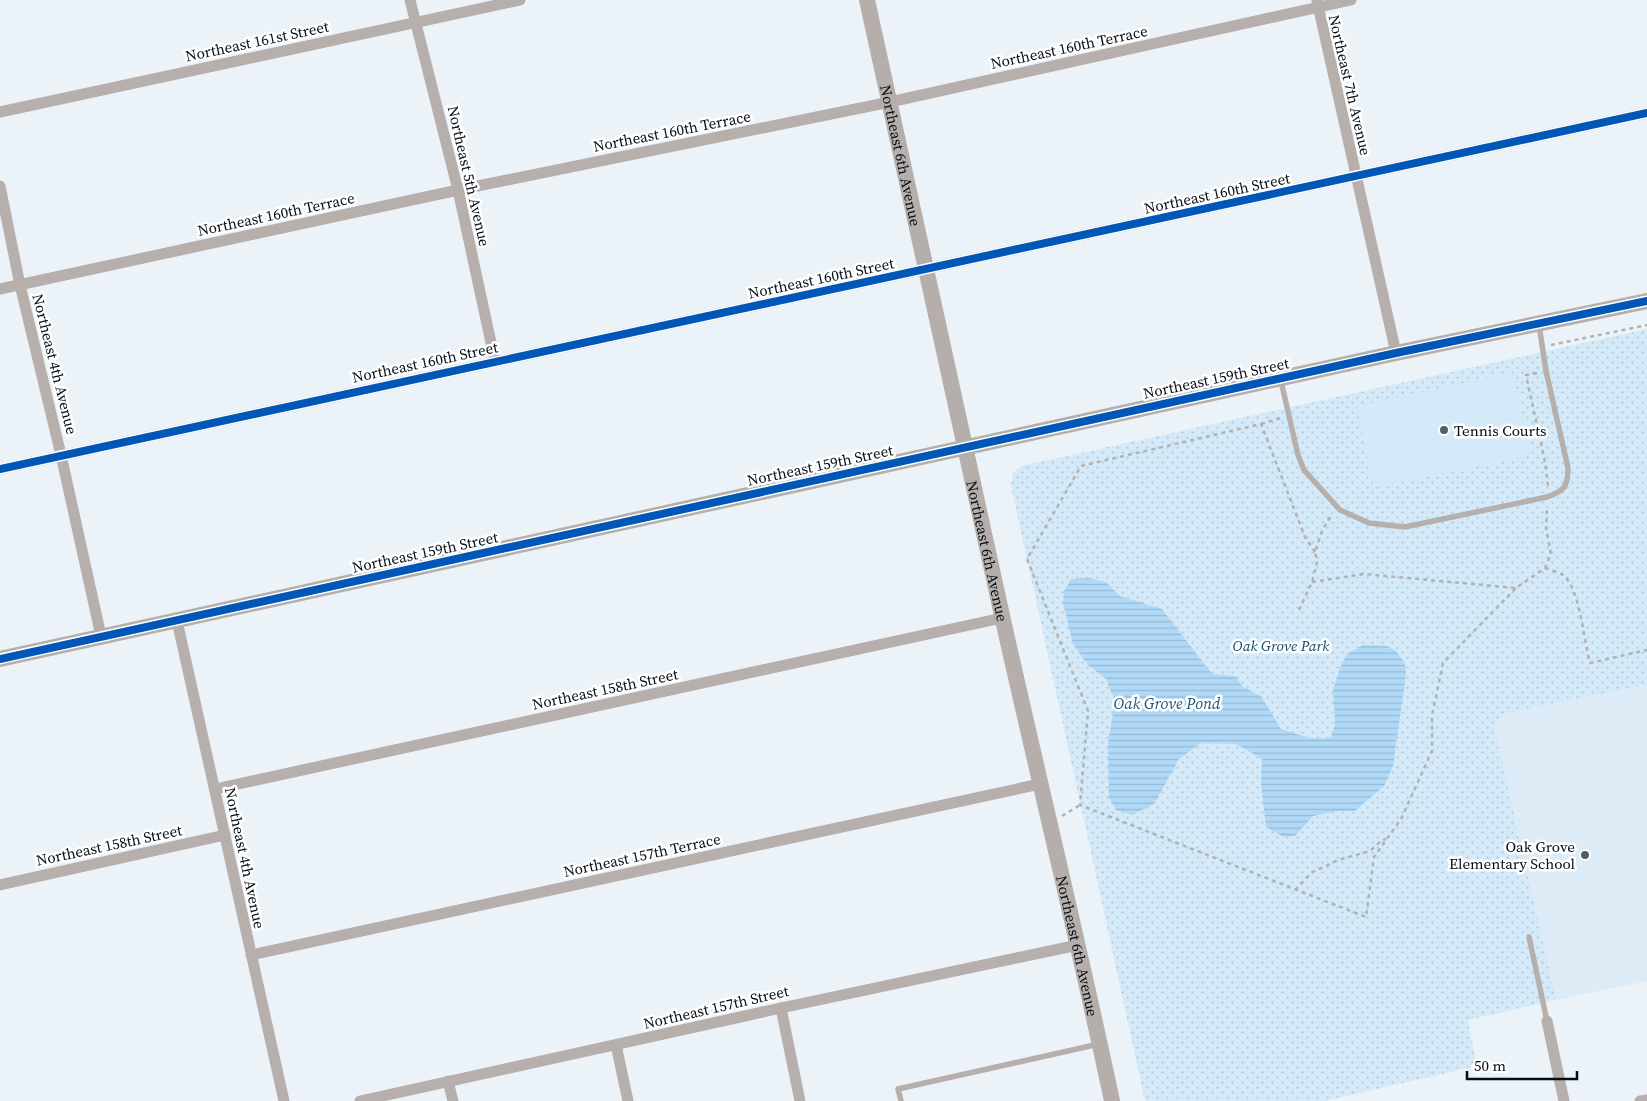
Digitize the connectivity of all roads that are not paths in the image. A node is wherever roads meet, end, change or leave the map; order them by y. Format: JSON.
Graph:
{"nodes":[{"id":1,"x":410,"y":0,"type":"edge"},
{"id":2,"x":520,"y":0,"type":"edge"},
{"id":3,"x":867,"y":0,"type":"edge"},
{"id":4,"x":1351,"y":0,"type":"edge"},
{"id":5,"x":1317,"y":4,"type":"edge"},
{"id":6,"x":415,"y":22,"type":"junction"},
{"id":7,"x":890,"y":102,"type":"junction"},
{"id":8,"x":0,"y":112,"type":"edge"},
{"id":9,"x":1647,"y":113,"type":"edge"},
{"id":10,"x":1357,"y":176,"type":"junction"},
{"id":11,"x":0,"y":186,"type":"edge"},
{"id":12,"x":458,"y":190,"type":"junction"},
{"id":13,"x":927,"y":270,"type":"junction"},
{"id":14,"x":20,"y":285,"type":"junction"},
{"id":15,"x":0,"y":289,"type":"edge"},
{"id":16,"x":1647,"y":301,"type":"edge"},
{"id":17,"x":1538,"y":323,"type":"junction"},
{"id":18,"x":1396,"y":353,"type":"junction"},
{"id":19,"x":495,"y":361,"type":"junction"},
{"id":20,"x":1281,"y":378,"type":"junction"},
{"id":21,"x":964,"y":448,"type":"junction"},
{"id":22,"x":61,"y":455,"type":"junction"},
{"id":23,"x":0,"y":469,"type":"edge"},
{"id":24,"x":1002,"y":618,"type":"junction"},
{"id":25,"x":177,"y":620,"type":"junction"},
{"id":26,"x":101,"y":636,"type":"junction"},
{"id":27,"x":0,"y":659,"type":"edge"},
{"id":28,"x":1040,"y":784,"type":"junction"},
{"id":29,"x":215,"y":789,"type":"junction"},
{"id":30,"x":225,"y":835,"type":"junction"},
{"id":31,"x":0,"y":885,"type":"edge"},
{"id":32,"x":1529,"y":937,"type":"dead end"},
{"id":33,"x":1078,"y":945,"type":"junction"},
{"id":34,"x":251,"y":955,"type":"junction"},
{"id":35,"x":780,"y":1008,"type":"junction"},
{"id":36,"x":1547,"y":1021,"type":"joint"},
{"id":37,"x":1100,"y":1044,"type":"junction"},
{"id":38,"x":616,"y":1045,"type":"junction"},
{"id":39,"x":448,"y":1081,"type":"junction"},
{"id":40,"x":1647,"y":1100,"type":"edge"},
{"id":41,"x":284,"y":1101,"type":"edge"},
{"id":42,"x":360,"y":1101,"type":"edge"},
{"id":43,"x":453,"y":1101,"type":"edge"},
{"id":44,"x":628,"y":1101,"type":"edge"},
{"id":45,"x":800,"y":1101,"type":"edge"},
{"id":46,"x":901,"y":1101,"type":"edge"},
{"id":47,"x":1112,"y":1101,"type":"edge"},
{"id":48,"x":1564,"y":1101,"type":"edge"},
{"id":49,"x":1640,"y":1101,"type":"edge"}],
"edges":[{"from":1,"to":6,"type":"street","name":"Northeast 5th Avenue"},
{"from":2,"to":6,"type":"street","name":"Northeast 161st Street"},
{"from":3,"to":7,"type":"street","name":"Northeast 6th Avenue"},
{"from":4,"to":5,"type":"street","name":"Northeast 160th Terrace"},
{"from":5,"to":7,"type":"street","name":"Northeast 160th Terrace"},
{"from":5,"to":10,"type":"street","name":"Northeast 7th Avenue"},
{"from":6,"to":8,"type":"street","name":"Northeast 161st Street"},
{"from":6,"to":12,"type":"street","name":"Northeast 5th Avenue"},
{"from":7,"to":12,"type":"street","name":"Northeast 160th Terrace"},
{"from":7,"to":13,"type":"street","name":"Northeast 6th Avenue"},
{"from":9,"to":10,"type":"street","name":"Northeast 160th Street"},
{"from":10,"to":13,"type":"street","name":"Northeast 160th Street"},
{"from":10,"to":18,"type":"street","name":"Northeast 7th Avenue"},
{"from":11,"to":14,"type":"street","name":"Northeast 4th Avenue"},
{"from":12,"to":14,"type":"street","name":"Northeast 160th Terrace"},
{"from":12,"to":19,"type":"street","name":"Northeast 5th Avenue"},
{"from":13,"to":19,"type":"street","name":"Northeast 160th Street"},
{"from":13,"to":21,"type":"street","name":"Northeast 6th Avenue"},
{"from":14,"to":15,"type":"street","name":"Northeast 160th Terrace"},
{"from":14,"to":22,"type":"street","name":"Northeast 4th Avenue"},
{"from":16,"to":17,"type":"street","name":"Northeast 159th Street"},
{"from":17,"to":18,"type":"street","name":"Northeast 159th Street"},
{"from":17,"to":20,"type":"lane"},
{"from":18,"to":20,"type":"street","name":"Northeast 159th Street"},
{"from":19,"to":22,"type":"street","name":"Northeast 160th Street"},
{"from":20,"to":21,"type":"street","name":"Northeast 159th Street"},
{"from":21,"to":24,"type":"street","name":"Northeast 6th Avenue"},
{"from":21,"to":25,"type":"street","name":"Northeast 159th Street"},
{"from":22,"to":23,"type":"street","name":"Northeast 160th Street"},
{"from":22,"to":26,"type":"street","name":"Northeast 4th Avenue"},
{"from":24,"to":28,"type":"street","name":"Northeast 6th Avenue"},
{"from":24,"to":29,"type":"street","name":"Northeast 158th Street"},
{"from":25,"to":26,"type":"street","name":"Northeast 159th Street"},
{"from":25,"to":29,"type":"street","name":"Northeast 4th Avenue"},
{"from":26,"to":27,"type":"street","name":"Northeast 159th Street"},
{"from":28,"to":33,"type":"street","name":"Northeast 6th Avenue"},
{"from":28,"to":34,"type":"street","name":"Northeast 157th Terrace"},
{"from":29,"to":30,"type":"street","name":"Northeast 4th Avenue"},
{"from":30,"to":31,"type":"street","name":"Northeast 158th Street"},
{"from":30,"to":34,"type":"street","name":"Northeast 4th Avenue"},
{"from":32,"to":36,"type":"lane"},
{"from":33,"to":35,"type":"street","name":"Northeast 157th Street"},
{"from":33,"to":37,"type":"street","name":"Northeast 6th Avenue"},
{"from":34,"to":41,"type":"street","name":"Northeast 4th Avenue"},
{"from":35,"to":38,"type":"street","name":"Northeast 157th Street"},
{"from":35,"to":45,"type":"street"},
{"from":36,"to":48,"type":"street"},
{"from":37,"to":46,"type":"lane"},
{"from":37,"to":47,"type":"street","name":"Northeast 6th Avenue"},
{"from":38,"to":39,"type":"street","name":"Northeast 157th Street"},
{"from":38,"to":44,"type":"street"},
{"from":39,"to":42,"type":"street","name":"Northeast 157th Street"},
{"from":39,"to":43,"type":"street"},
{"from":40,"to":49,"type":"street"}]}
